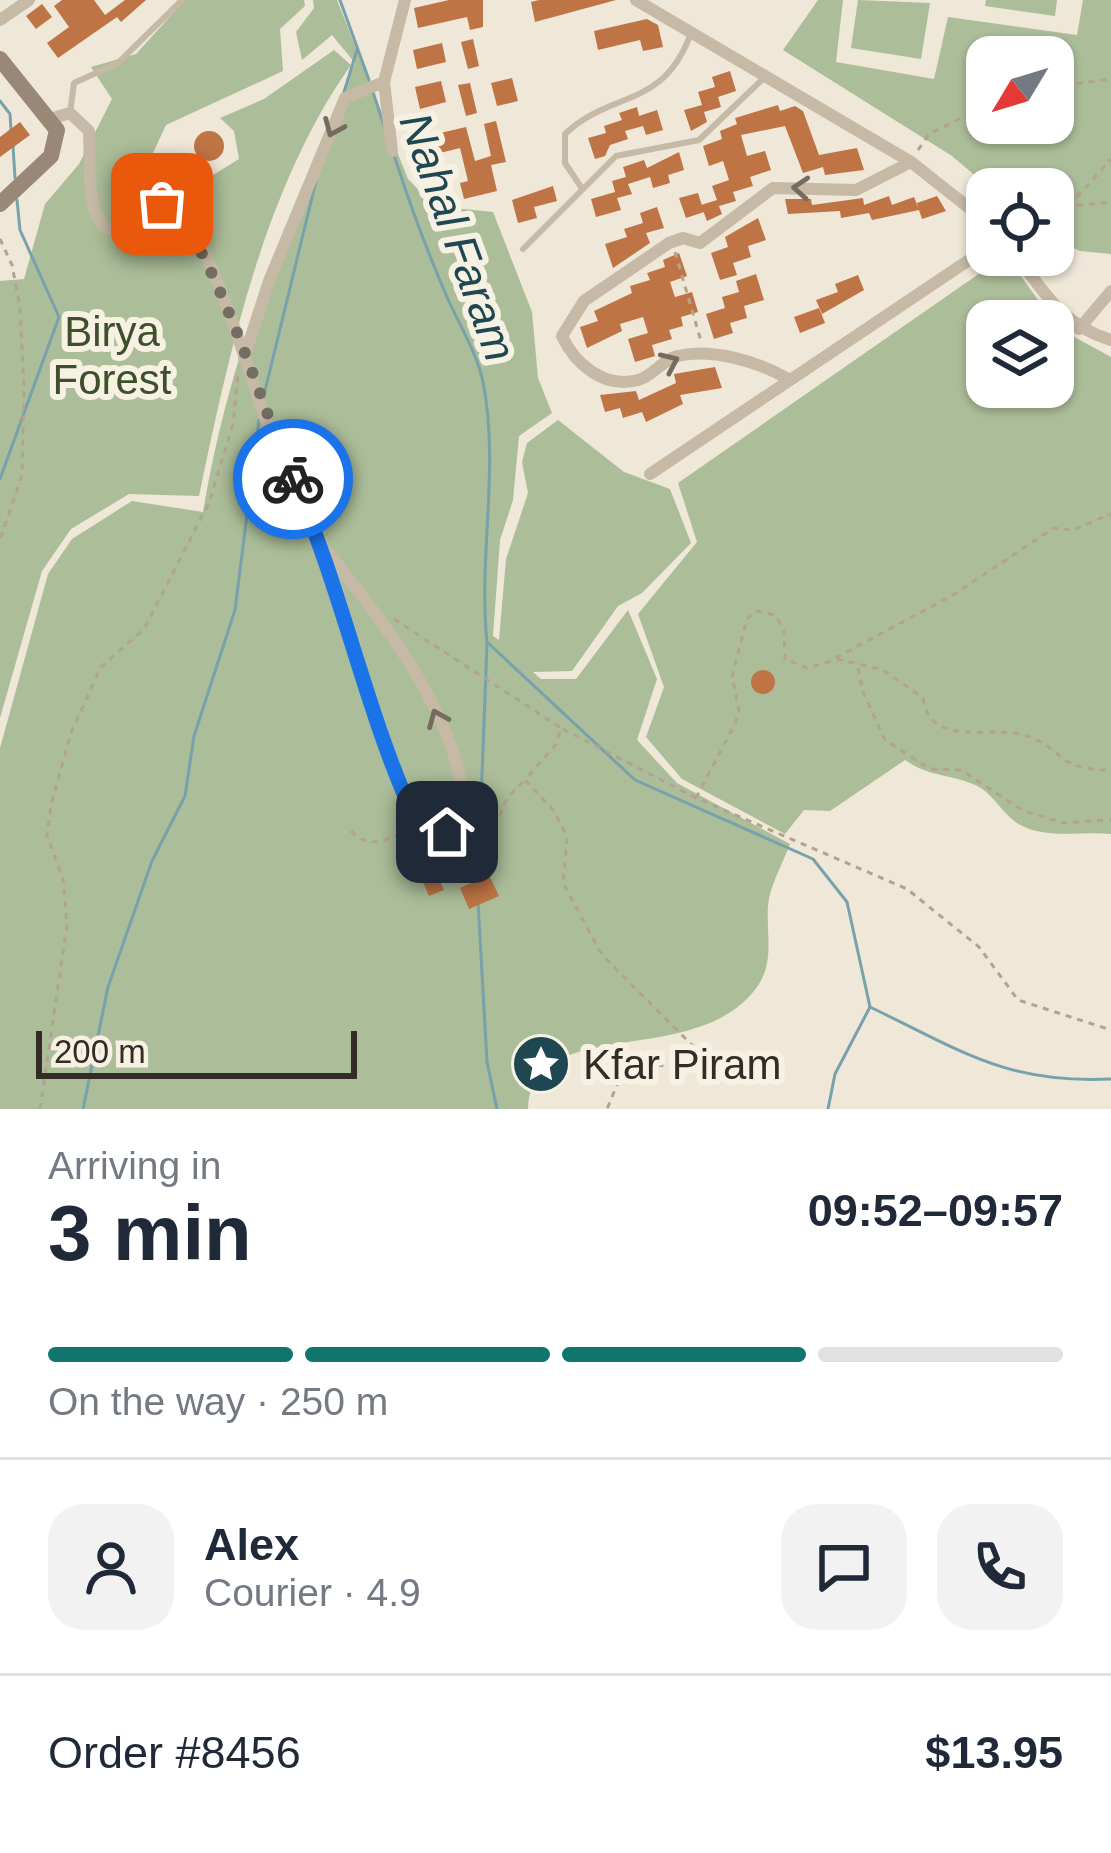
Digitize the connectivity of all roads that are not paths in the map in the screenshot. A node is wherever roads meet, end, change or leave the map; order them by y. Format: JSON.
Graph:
{"nodes":[{"id":1,"x":29,"y":0,"type":"edge"},
{"id":2,"x":182,"y":0,"type":"edge"},
{"id":3,"x":406,"y":0,"type":"edge"},
{"id":4,"x":636,"y":0,"type":"edge"},
{"id":5,"x":0,"y":20,"type":"edge"},
{"id":6,"x":691,"y":33,"type":"junction"},
{"id":7,"x":0,"y":59,"type":"edge"},
{"id":8,"x":765,"y":77,"type":"junction"},
{"id":9,"x":384,"y":82,"type":"junction"},
{"id":10,"x":70,"y":113,"type":"junction"},
{"id":11,"x":50,"y":119,"type":"junction"},
{"id":12,"x":392,"y":151,"type":"dead end"},
{"id":13,"x":911,"y":162,"type":"junction"},
{"id":14,"x":582,"y":188,"type":"junction"},
{"id":15,"x":966,"y":204,"type":"edge"},
{"id":16,"x":0,"y":205,"type":"edge"},
{"id":17,"x":523,"y":249,"type":"dead end"},
{"id":18,"x":966,"y":262,"type":"edge"},
{"id":19,"x":1031,"y":276,"type":"edge"},
{"id":20,"x":1111,"y":291,"type":"edge"},
{"id":21,"x":1079,"y":329,"type":"junction"},
{"id":22,"x":1111,"y":340,"type":"edge"},
{"id":23,"x":244,"y":358,"type":"junction"},
{"id":24,"x":788,"y":380,"type":"junction"},
{"id":25,"x":650,"y":474,"type":"dead end"},
{"id":26,"x":325,"y":549,"type":"junction"}],
"edges":[{"from":1,"to":5,"type":"street"},
{"from":2,"to":10,"type":"lane"},
{"from":3,"to":9,"type":"street"},
{"from":4,"to":6,"type":"street"},
{"from":6,"to":8,"type":"street"},
{"from":6,"to":14,"type":"lane"},
{"from":7,"to":11,"type":"street"},
{"from":8,"to":13,"type":"street"},
{"from":8,"to":14,"type":"lane"},
{"from":9,"to":12,"type":"street"},
{"from":9,"to":23,"type":"street","one_way":true},
{"from":10,"to":11,"type":"street"},
{"from":10,"to":23,"type":"street"},
{"from":11,"to":16,"type":"street"},
{"from":13,"to":15,"type":"street"},
{"from":13,"to":24,"type":"street","one_way":true},
{"from":14,"to":17,"type":"lane"},
{"from":18,"to":24,"type":"street"},
{"from":19,"to":21,"type":"street"},
{"from":20,"to":21,"type":"street"},
{"from":21,"to":22,"type":"street"},
{"from":23,"to":26,"type":"street"},
{"from":24,"to":25,"type":"street"},
{"from":26,"to":26,"type":"street","one_way":true}]}
